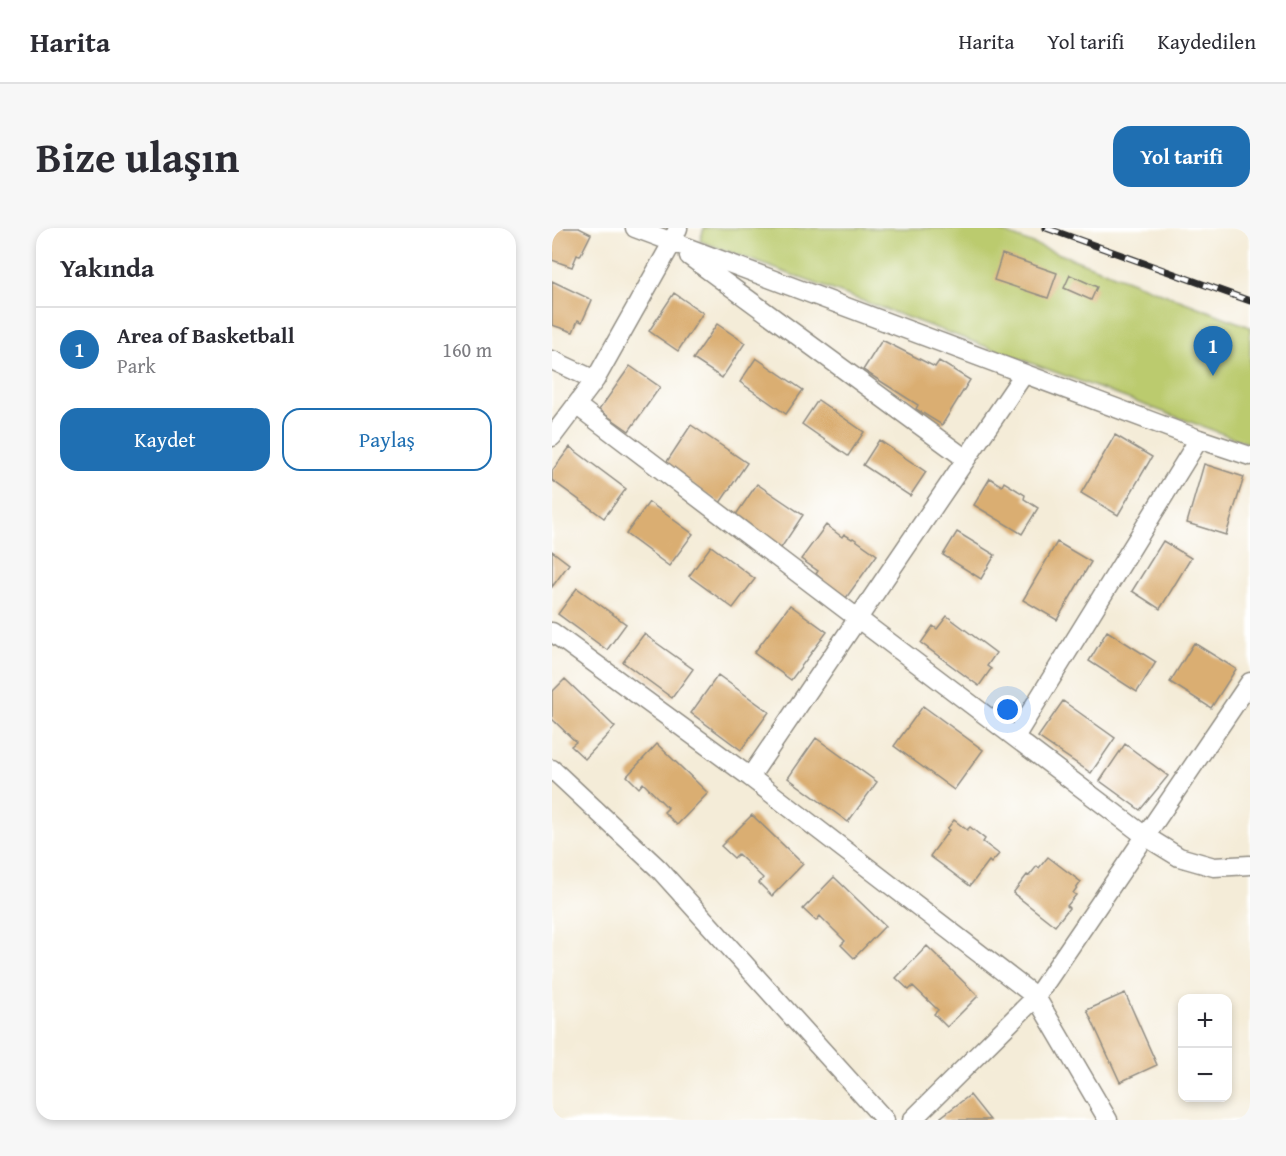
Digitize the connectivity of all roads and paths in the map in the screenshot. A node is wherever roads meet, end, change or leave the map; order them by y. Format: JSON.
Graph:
{"nodes":[{"id":1,"x":635,"y":228,"type":"edge"},
{"id":2,"x":675,"y":236,"type":"edge"},
{"id":3,"x":552,"y":360,"type":"edge"},
{"id":4,"x":1024,"y":374,"type":"junction"},
{"id":5,"x":595,"y":380,"type":"junction"},
{"id":6,"x":576,"y":405,"type":"junction"},
{"id":7,"x":552,"y":437,"type":"edge"},
{"id":8,"x":1199,"y":439,"type":"junction"},
{"id":9,"x":1250,"y":456,"type":"edge"},
{"id":10,"x":966,"y":459,"type":"junction"},
{"id":11,"x":858,"y":618,"type":"junction"},
{"id":12,"x":552,"y":632,"type":"edge"},
{"id":13,"x":1250,"y":682,"type":"edge"},
{"id":14,"x":1015,"y":737,"type":"junction"},
{"id":15,"x":552,"y":769,"type":"edge"},
{"id":16,"x":750,"y":777,"type":"junction"},
{"id":17,"x":1145,"y":836,"type":"junction"},
{"id":18,"x":1250,"y":865,"type":"edge"},
{"id":19,"x":1036,"y":997,"type":"junction"},
{"id":20,"x":885,"y":1120,"type":"edge"},
{"id":21,"x":912,"y":1120,"type":"edge"},
{"id":22,"x":1108,"y":1120,"type":"edge"}],
"edges":[{"from":1,"to":2,"type":"street"},
{"from":2,"to":4,"type":"street"},
{"from":2,"to":5,"type":"street"},
{"from":2,"to":10,"type":"street"},
{"from":3,"to":5,"type":"street"},
{"from":4,"to":8,"type":"street"},
{"from":4,"to":10,"type":"street"},
{"from":5,"to":6,"type":"street"},
{"from":6,"to":7,"type":"street"},
{"from":6,"to":11,"type":"street"},
{"from":8,"to":9,"type":"street"},
{"from":8,"to":14,"type":"street"},
{"from":10,"to":11,"type":"street"},
{"from":11,"to":14,"type":"street"},
{"from":11,"to":16,"type":"street"},
{"from":12,"to":16,"type":"street"},
{"from":13,"to":17,"type":"street"},
{"from":14,"to":17,"type":"street"},
{"from":15,"to":20,"type":"street"},
{"from":16,"to":19,"type":"street"},
{"from":17,"to":18,"type":"street"},
{"from":17,"to":19,"type":"street"},
{"from":19,"to":21,"type":"street"},
{"from":19,"to":22,"type":"street"}]}
